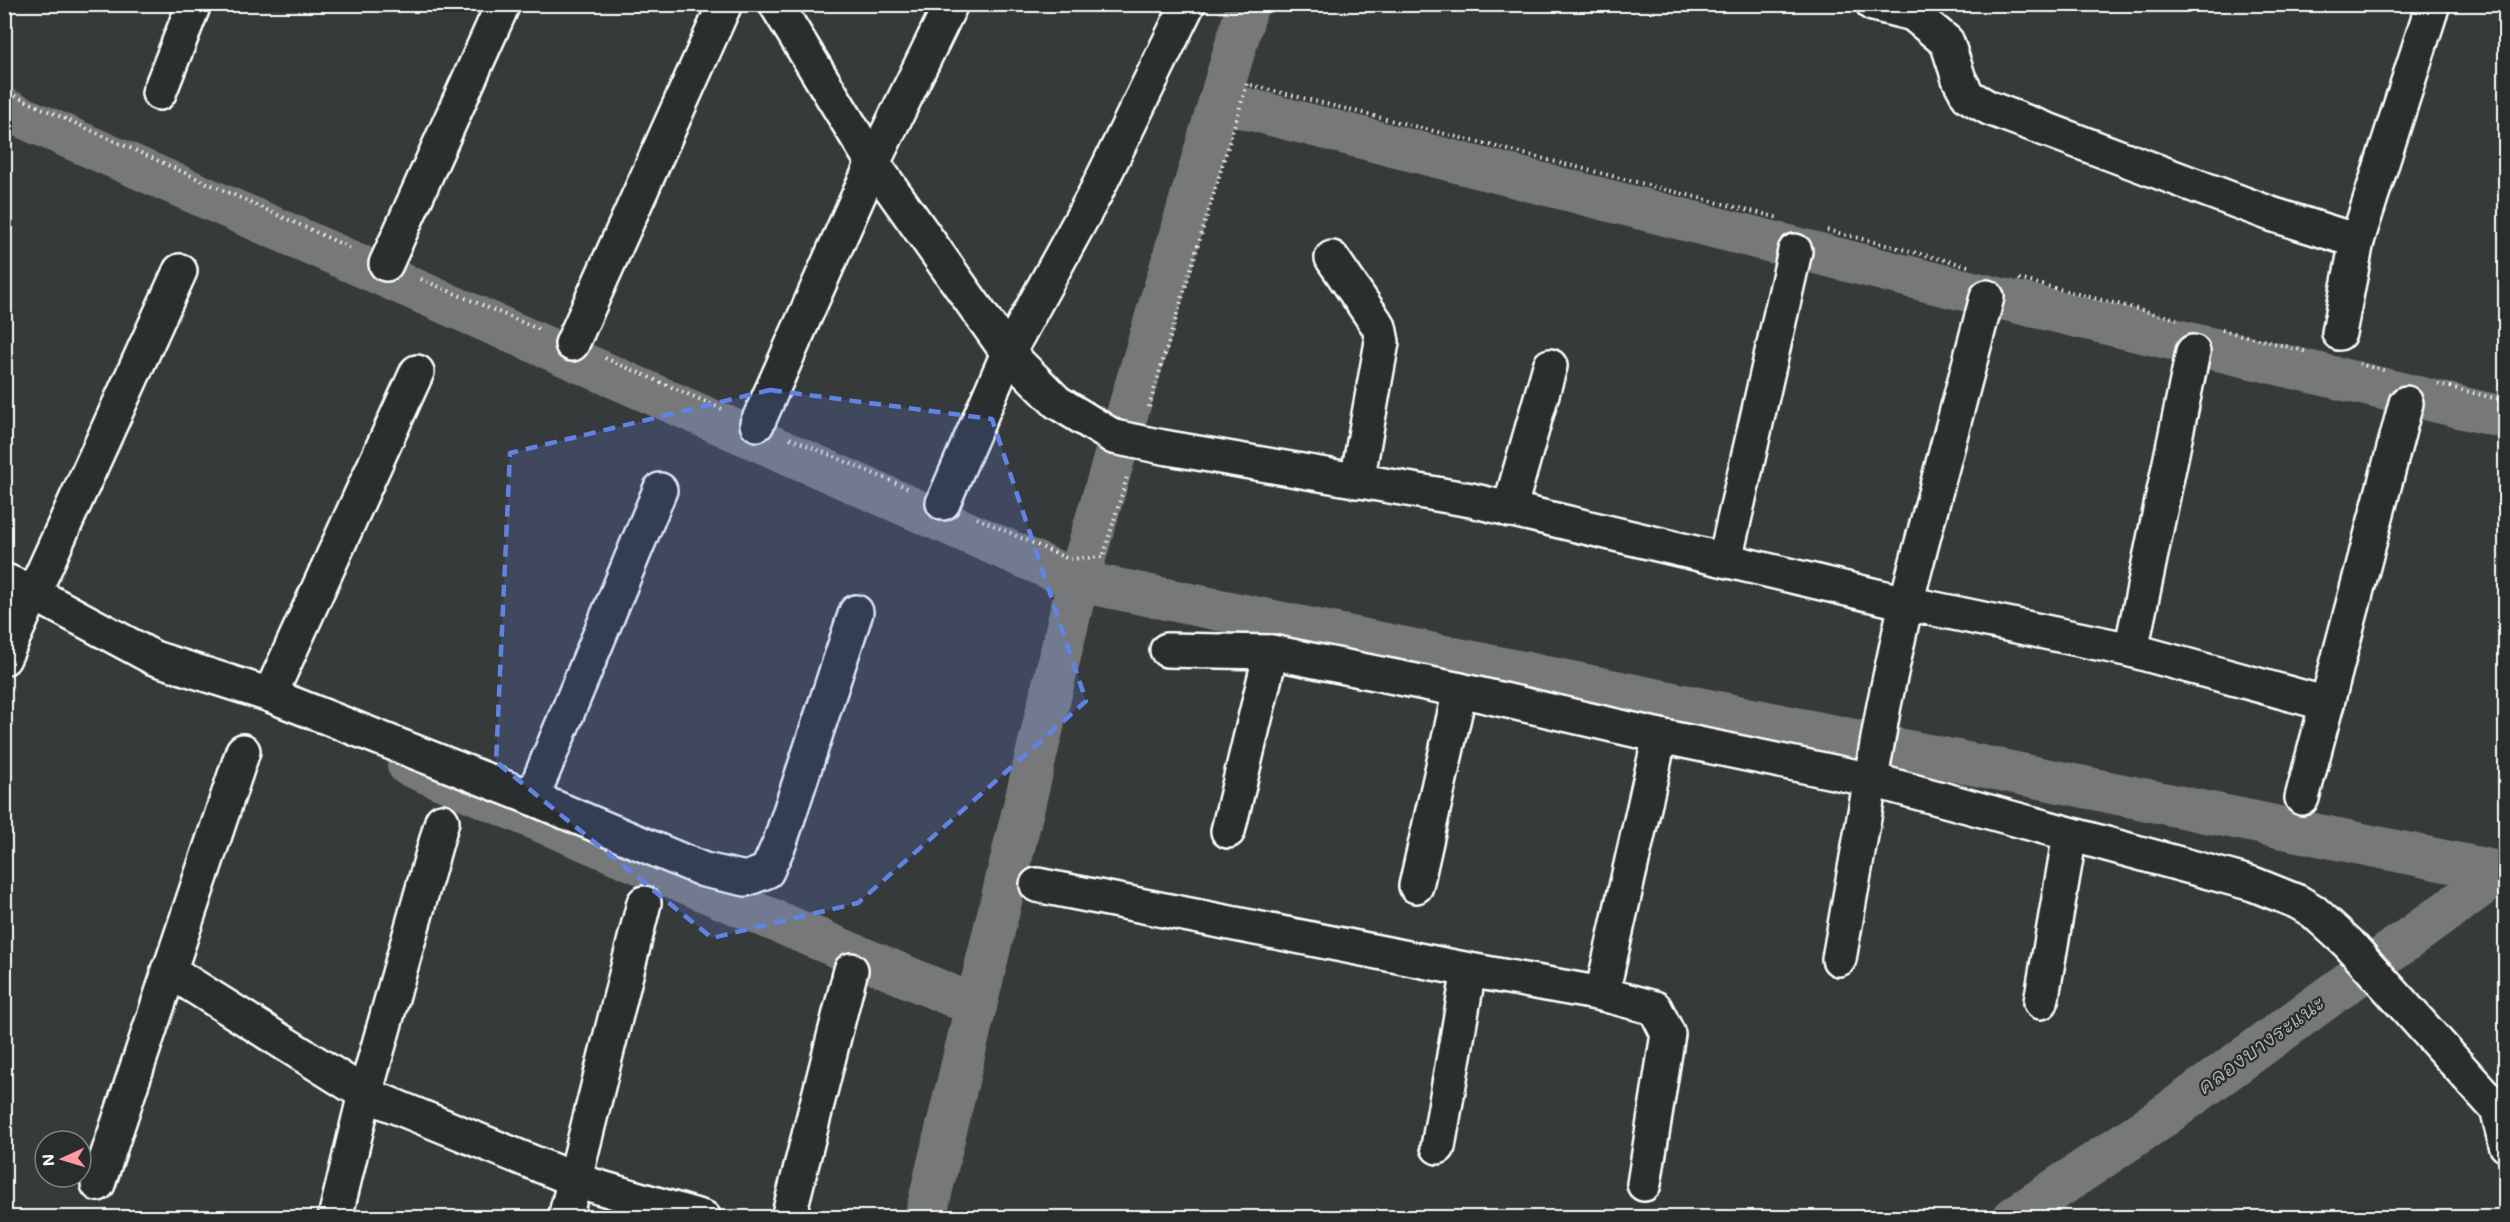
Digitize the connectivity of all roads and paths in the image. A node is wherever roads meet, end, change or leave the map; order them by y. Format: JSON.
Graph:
{"nodes":[{"id":1,"x":194,"y":4,"type":"edge"},
{"id":2,"x":502,"y":4,"type":"edge"},
{"id":3,"x":725,"y":4,"type":"edge"},
{"id":4,"x":776,"y":4,"type":"edge"},
{"id":5,"x":951,"y":4,"type":"edge"},
{"id":6,"x":1188,"y":4,"type":"edge"},
{"id":7,"x":1873,"y":4,"type":"edge"},
{"id":8,"x":2433,"y":4,"type":"edge"},
{"id":9,"x":4,"y":91,"type":"edge"},
{"id":10,"x":159,"y":93,"type":"dead end"},
{"id":11,"x":873,"y":163,"type":"junction"},
{"id":12,"x":1824,"y":229,"type":"dead end"},
{"id":13,"x":1792,"y":236,"type":"joint"},
{"id":14,"x":2357,"y":241,"type":"junction"},
{"id":15,"x":1332,"y":258,"type":"dead end"},
{"id":16,"x":386,"y":264,"type":"junction"},
{"id":17,"x":1974,"y":267,"type":"dead end"},
{"id":18,"x":180,"y":271,"type":"dead end"},
{"id":19,"x":1998,"y":286,"type":"joint"},
{"id":20,"x":2182,"y":320,"type":"dead end"},
{"id":21,"x":2217,"y":328,"type":"dead end"},
{"id":22,"x":2339,"y":333,"type":"dead end"},
{"id":23,"x":572,"y":344,"type":"junction"},
{"id":24,"x":2193,"y":352,"type":"dead end"},
{"id":25,"x":2309,"y":352,"type":"dead end"},
{"id":26,"x":1008,"y":353,"type":"junction"},
{"id":27,"x":2355,"y":364,"type":"dead end"},
{"id":28,"x":1550,"y":366,"type":"dead end"},
{"id":29,"x":417,"y":372,"type":"dead end"},
{"id":30,"x":2390,"y":372,"type":"dead end"},
{"id":31,"x":2436,"y":384,"type":"dead end"},
{"id":32,"x":2505,"y":401,"type":"edge"},
{"id":33,"x":2406,"y":403,"type":"dead end"},
{"id":34,"x":1148,"y":410,"type":"dead end"},
{"id":35,"x":757,"y":424,"type":"junction"},
{"id":36,"x":1130,"y":467,"type":"dead end"},
{"id":37,"x":1357,"y":481,"type":"junction"},
{"id":38,"x":660,"y":490,"type":"dead end"},
{"id":39,"x":943,"y":503,"type":"junction"},
{"id":40,"x":1509,"y":510,"type":"junction"},
{"id":41,"x":1725,"y":560,"type":"junction"},
{"id":42,"x":19,"y":586,"type":"edge"},
{"id":43,"x":1906,"y":603,"type":"junction"},
{"id":44,"x":856,"y":612,"type":"dead end"},
{"id":45,"x":1167,"y":650,"type":"dead end"},
{"id":46,"x":2131,"y":650,"type":"junction"},
{"id":47,"x":1271,"y":652,"type":"junction"},
{"id":48,"x":4,"y":658,"type":"edge"},
{"id":49,"x":1460,"y":690,"type":"junction"},
{"id":50,"x":270,"y":695,"type":"junction"},
{"id":51,"x":2327,"y":704,"type":"junction"},
{"id":52,"x":1660,"y":736,"type":"junction"},
{"id":53,"x":243,"y":751,"type":"dead end"},
{"id":54,"x":1872,"y":780,"type":"junction"},
{"id":55,"x":532,"y":798,"type":"junction"},
{"id":56,"x":2302,"y":798,"type":"dead end"},
{"id":57,"x":442,"y":821,"type":"dead end"},
{"id":58,"x":1228,"y":831,"type":"dead end"},
{"id":59,"x":2070,"y":835,"type":"junction"},
{"id":60,"x":1037,"y":885,"type":"dead end"},
{"id":61,"x":1416,"y":886,"type":"dead end"},
{"id":62,"x":644,"y":903,"type":"dead end"},
{"id":63,"x":1839,"y":959,"type":"dead end"},
{"id":64,"x":168,"y":970,"type":"junction"},
{"id":65,"x":851,"y":970,"type":"dead end"},
{"id":66,"x":1469,"y":970,"type":"junction"},
{"id":67,"x":1602,"y":994,"type":"junction"},
{"id":68,"x":2041,"y":1002,"type":"dead end"},
{"id":69,"x":365,"y":1094,"type":"junction"},
{"id":70,"x":2501,"y":1110,"type":"edge"},
{"id":71,"x":2505,"y":1145,"type":"edge"},
{"id":72,"x":1438,"y":1147,"type":"dead end"},
{"id":73,"x":574,"y":1179,"type":"junction"},
{"id":74,"x":98,"y":1184,"type":"dead end"},
{"id":75,"x":1644,"y":1184,"type":"dead end"},
{"id":76,"x":335,"y":1218,"type":"edge"},
{"id":77,"x":565,"y":1218,"type":"edge"},
{"id":78,"x":704,"y":1218,"type":"edge"},
{"id":79,"x":788,"y":1218,"type":"edge"}],
"edges":[{"from":1,"to":10,"type":"street"},
{"from":2,"to":16,"type":"street"},
{"from":3,"to":23,"type":"street"},
{"from":4,"to":11,"type":"street"},
{"from":5,"to":11,"type":"street"},
{"from":6,"to":26,"type":"street"},
{"from":7,"to":14,"type":"street"},
{"from":8,"to":14,"type":"street"},
{"from":9,"to":16,"type":"path"},
{"from":11,"to":26,"type":"street"},
{"from":11,"to":35,"type":"street"},
{"from":12,"to":17,"type":"path"},
{"from":13,"to":34,"type":"path"},
{"from":13,"to":41,"type":"street"},
{"from":14,"to":22,"type":"street"},
{"from":15,"to":37,"type":"street"},
{"from":16,"to":23,"type":"path"},
{"from":18,"to":42,"type":"street"},
{"from":19,"to":20,"type":"path"},
{"from":19,"to":43,"type":"street"},
{"from":21,"to":25,"type":"path"},
{"from":23,"to":35,"type":"path"},
{"from":24,"to":46,"type":"street"},
{"from":26,"to":37,"type":"street","bridge":true},
{"from":26,"to":39,"type":"street"},
{"from":27,"to":30,"type":"path"},
{"from":28,"to":40,"type":"street"},
{"from":29,"to":50,"type":"street"},
{"from":31,"to":32,"type":"path"},
{"from":33,"to":51,"type":"street"},
{"from":35,"to":39,"type":"path"},
{"from":36,"to":39,"type":"path"},
{"from":37,"to":40,"type":"street"},
{"from":38,"to":55,"type":"street"},
{"from":40,"to":41,"type":"street"},
{"from":41,"to":43,"type":"street"},
{"from":42,"to":48,"type":"street"},
{"from":42,"to":50,"type":"street"},
{"from":43,"to":46,"type":"street"},
{"from":43,"to":54,"type":"street"},
{"from":44,"to":55,"type":"street"},
{"from":45,"to":47,"type":"street"},
{"from":46,"to":51,"type":"street"},
{"from":47,"to":49,"type":"street"},
{"from":47,"to":58,"type":"street"},
{"from":49,"to":52,"type":"street"},
{"from":49,"to":61,"type":"street"},
{"from":50,"to":55,"type":"street"},
{"from":51,"to":56,"type":"street"},
{"from":52,"to":54,"type":"street"},
{"from":52,"to":67,"type":"street"},
{"from":53,"to":64,"type":"street"},
{"from":54,"to":59,"type":"street"},
{"from":54,"to":63,"type":"street"},
{"from":57,"to":69,"type":"street"},
{"from":59,"to":68,"type":"street"},
{"from":59,"to":70,"type":"street"},
{"from":60,"to":66,"type":"street"},
{"from":62,"to":73,"type":"street"},
{"from":64,"to":69,"type":"street"},
{"from":64,"to":74,"type":"street"},
{"from":65,"to":79,"type":"street"},
{"from":66,"to":67,"type":"street"},
{"from":66,"to":72,"type":"street"},
{"from":67,"to":75,"type":"street"},
{"from":69,"to":73,"type":"street"},
{"from":69,"to":76,"type":"street"},
{"from":70,"to":71,"type":"street"},
{"from":73,"to":77,"type":"street"},
{"from":73,"to":78,"type":"street"}]}
